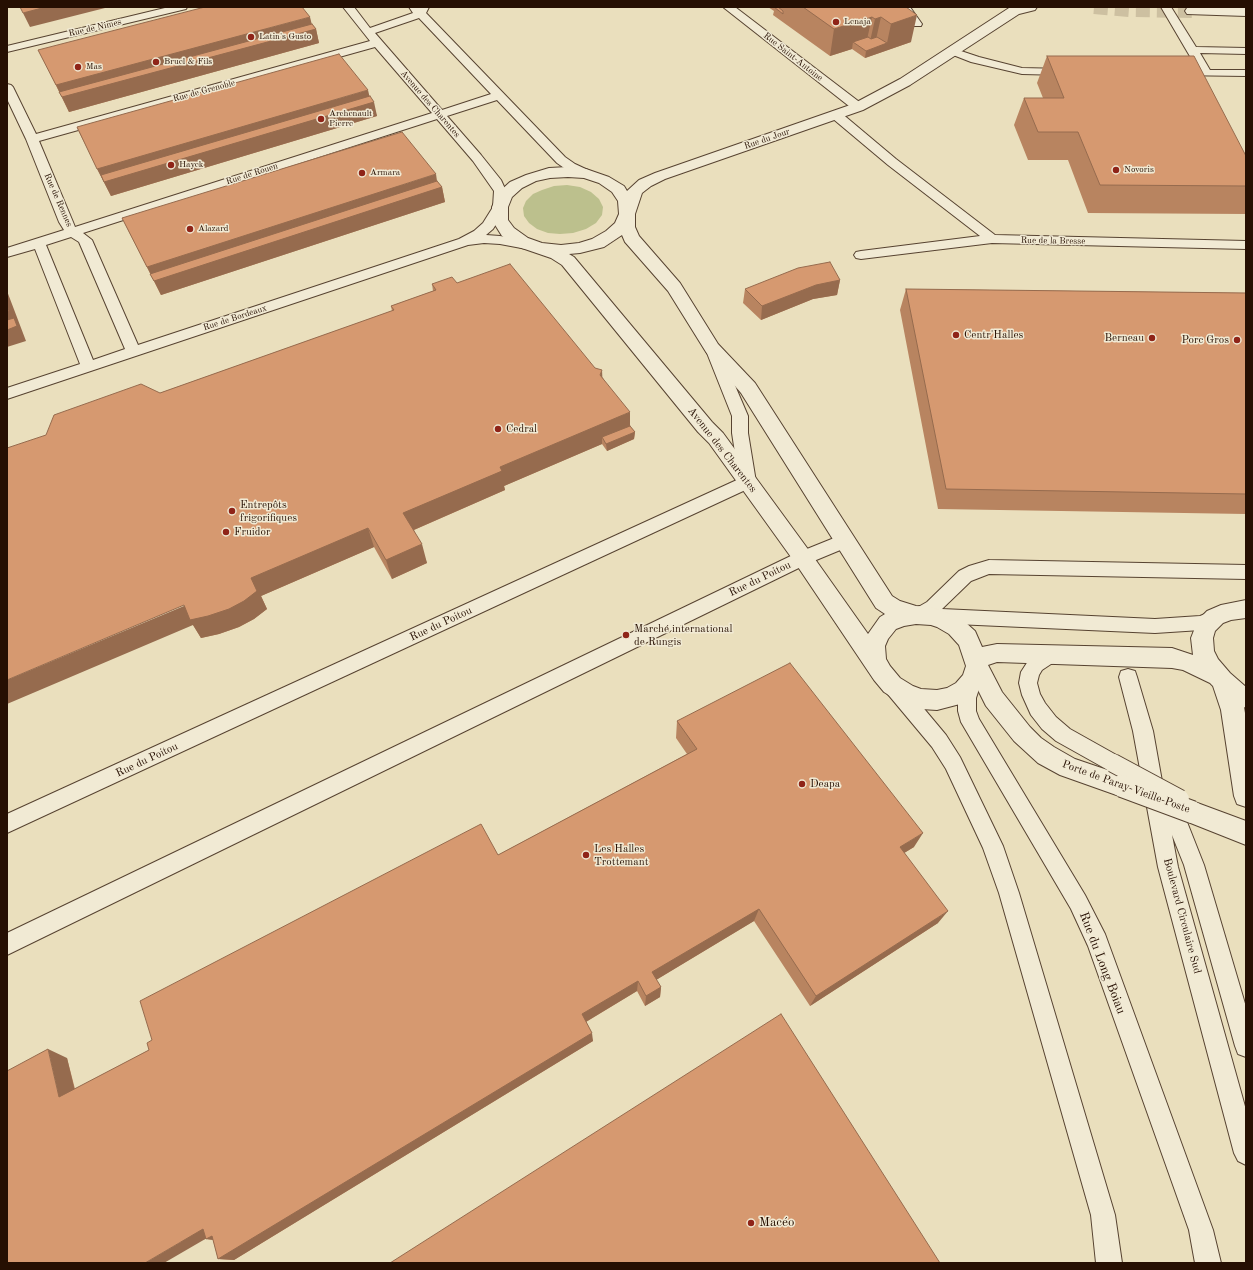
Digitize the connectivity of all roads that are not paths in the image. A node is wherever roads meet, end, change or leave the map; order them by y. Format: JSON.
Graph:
{"nodes":[{"id":1,"x":182,"y":7,"type":"edge"},
{"id":2,"x":348,"y":7,"type":"edge"},
{"id":3,"x":728,"y":7,"type":"edge"},
{"id":4,"x":904,"y":7,"type":"edge"},
{"id":5,"x":1030,"y":7,"type":"edge"},
{"id":6,"x":1166,"y":7,"type":"edge"},
{"id":7,"x":419,"y":9,"type":"edge"},
{"id":8,"x":1016,"y":9,"type":"edge"},
{"id":9,"x":1192,"y":11,"type":"dead end"},
{"id":10,"x":1246,"y":12,"type":"edge"},
{"id":11,"x":917,"y":24,"type":"dead end"},
{"id":12,"x":368,"y":32,"type":"junction"},
{"id":13,"x":377,"y":43,"type":"junction"},
{"id":14,"x":7,"y":49,"type":"edge"},
{"id":15,"x":1193,"y":50,"type":"junction"},
{"id":16,"x":952,"y":51,"type":"junction"},
{"id":17,"x":1246,"y":51,"type":"edge"},
{"id":18,"x":1074,"y":72,"type":"edge"},
{"id":19,"x":1167,"y":73,"type":"edge"},
{"id":20,"x":1206,"y":73,"type":"junction"},
{"id":21,"x":1246,"y":73,"type":"edge"},
{"id":22,"x":7,"y":87,"type":"edge"},
{"id":23,"x":498,"y":96,"type":"junction"},
{"id":24,"x":858,"y":107,"type":"junction"},
{"id":25,"x":438,"y":115,"type":"junction"},
{"id":26,"x":836,"y":115,"type":"junction"},
{"id":27,"x":32,"y":139,"type":"junction"},
{"id":28,"x":586,"y":174,"type":"junction"},
{"id":29,"x":660,"y":176,"type":"junction"},
{"id":30,"x":500,"y":207,"type":"junction"},
{"id":31,"x":627,"y":214,"type":"junction"},
{"id":32,"x":72,"y":232,"type":"junction"},
{"id":33,"x":992,"y":239,"type":"junction"},
{"id":34,"x":464,"y":242,"type":"junction"},
{"id":35,"x":39,"y":243,"type":"junction"},
{"id":36,"x":1246,"y":245,"type":"edge"},
{"id":37,"x":541,"y":248,"type":"junction"},
{"id":38,"x":7,"y":253,"type":"edge"},
{"id":39,"x":861,"y":255,"type":"dead end"},
{"id":40,"x":712,"y":348,"type":"junction"},
{"id":41,"x":134,"y":352,"type":"junction"},
{"id":42,"x":88,"y":367,"type":"junction"},
{"id":43,"x":7,"y":394,"type":"edge"},
{"id":44,"x":748,"y":482,"type":"junction"},
{"id":45,"x":844,"y":541,"type":"junction"},
{"id":46,"x":803,"y":558,"type":"junction"},
{"id":47,"x":1246,"y":572,"type":"edge"},
{"id":48,"x":1234,"y":610,"type":"edge"},
{"id":49,"x":924,"y":615,"type":"junction"},
{"id":50,"x":1058,"y":654,"type":"junction"},
{"id":51,"x":975,"y":669,"type":"junction"},
{"id":52,"x":1128,"y":677,"type":"dead end"},
{"id":53,"x":1219,"y":678,"type":"junction"},
{"id":54,"x":887,"y":679,"type":"junction"},
{"id":55,"x":1246,"y":698,"type":"edge"},
{"id":56,"x":1143,"y":731,"type":"junction"},
{"id":57,"x":1246,"y":796,"type":"edge"},
{"id":58,"x":1191,"y":808,"type":"junction"},
{"id":59,"x":7,"y":824,"type":"edge"},
{"id":60,"x":1235,"y":828,"type":"edge"},
{"id":61,"x":7,"y":944,"type":"edge"},
{"id":62,"x":1246,"y":1046,"type":"edge"},
{"id":63,"x":1246,"y":1153,"type":"edge"},
{"id":64,"x":1103,"y":1215,"type":"junction"},
{"id":65,"x":1110,"y":1263,"type":"edge"},
{"id":66,"x":1118,"y":1263,"type":"edge"},
{"id":67,"x":1208,"y":1263,"type":"edge"}],
"edges":[{"from":1,"to":14,"type":"lane","name":"Rue de Nîmes"},
{"from":2,"to":12,"type":"lane","name":"Avenue des Charentes"},
{"from":3,"to":24,"type":"lane","name":"Rue Saint-Antoine"},
{"from":4,"to":11,"type":"lane"},
{"from":5,"to":8,"type":"street","name":"Rue du Jour"},
{"from":6,"to":15,"type":"lane"},
{"from":7,"to":12,"type":"lane"},
{"from":7,"to":23,"type":"lane"},
{"from":8,"to":16,"type":"street","name":"Rue du Jour"},
{"from":9,"to":10,"type":"street"},
{"from":12,"to":13,"type":"lane","name":"Avenue des Charentes"},
{"from":13,"to":25,"type":"lane","name":"Avenue des Charentes"},
{"from":13,"to":27,"type":"lane","name":"Rue de Grenoble"},
{"from":15,"to":17,"type":"lane"},
{"from":15,"to":20,"type":"lane"},
{"from":16,"to":18,"type":"lane"},
{"from":16,"to":24,"type":"street","name":"Rue du Jour"},
{"from":19,"to":20,"type":"lane"},
{"from":20,"to":21,"type":"lane"},
{"from":22,"to":27,"type":"lane","name":"Rue de Rennes"},
{"from":23,"to":25,"type":"lane","name":"Rue de Rouen"},
{"from":23,"to":28,"type":"lane"},
{"from":24,"to":26,"type":"street","name":"Rue du Jour"},
{"from":25,"to":30,"type":"lane","name":"Avenue des Charentes"},
{"from":25,"to":32,"type":"lane","name":"Rue de Rouen"},
{"from":26,"to":29,"type":"street","name":"Rue du Jour"},
{"from":26,"to":33,"type":"lane"},
{"from":27,"to":32,"type":"lane","name":"Rue de Rennes"},
{"from":28,"to":29,"type":"street","name":"Rue du Jour"},
{"from":28,"to":30,"type":"street"},
{"from":28,"to":31,"type":"street"},
{"from":29,"to":31,"type":"street","name":"Rue du Jour"},
{"from":30,"to":34,"type":"lane","name":"Rue de Bordeaux"},
{"from":30,"to":37,"type":"street"},
{"from":31,"to":37,"type":"street"},
{"from":31,"to":40,"type":"street"},
{"from":32,"to":35,"type":"lane","name":"Rue de Rouen"},
{"from":32,"to":41,"type":"lane","name":"Rue de Rennes"},
{"from":33,"to":36,"type":"lane","name":"Rue de la Bresse"},
{"from":33,"to":39,"type":"lane","name":"Rue de la Bresse"},
{"from":34,"to":37,"type":"lane","name":"Rue de Bordeaux"},
{"from":34,"to":41,"type":"lane","name":"Rue de Bordeaux"},
{"from":35,"to":38,"type":"lane","name":"Rue de Rouen"},
{"from":35,"to":42,"type":"lane"},
{"from":37,"to":44,"type":"street","name":"Avenue des Charentes"},
{"from":40,"to":44,"type":"lane"},
{"from":40,"to":45,"type":"street"},
{"from":41,"to":42,"type":"lane","name":"Rue de Bordeaux"},
{"from":42,"to":43,"type":"lane","name":"Rue de Bordeaux"},
{"from":44,"to":46,"type":"street","name":"Avenue des Charentes"},
{"from":44,"to":59,"type":"lane","name":"Rue du Poitou"},
{"from":45,"to":46,"type":"lane","name":"Rue du Poitou"},
{"from":45,"to":49,"type":"street"},
{"from":46,"to":54,"type":"street","name":"Avenue des Charentes"},
{"from":46,"to":61,"type":"lane","name":"Rue du Poitou"},
{"from":47,"to":49,"type":"lane"},
{"from":48,"to":49,"type":"lane"},
{"from":48,"to":53,"type":"street"},
{"from":49,"to":51,"type":"street"},
{"from":49,"to":54,"type":"street"},
{"from":50,"to":51,"type":"street"},
{"from":50,"to":53,"type":"street"},
{"from":50,"to":58,"type":"lane","bridge":true},
{"from":51,"to":54,"type":"street"},
{"from":51,"to":58,"type":"street","name":"Porte de Paray-Vieille-Poste","bridge":true},
{"from":51,"to":67,"type":"lane","name":"Rue du Long Boiau"},
{"from":52,"to":56,"type":"lane","name":"Boulevard Circulaire Sud"},
{"from":53,"to":55,"type":"street"},
{"from":53,"to":57,"type":"street"},
{"from":54,"to":64,"type":"lane"},
{"from":56,"to":62,"type":"lane"},
{"from":56,"to":63,"type":"lane","name":"Boulevard Circulaire Sud"},
{"from":58,"to":60,"type":"street","name":"Porte de Paray-Vieille-Poste"},
{"from":64,"to":65,"type":"lane"},
{"from":64,"to":66,"type":"lane"}]}
